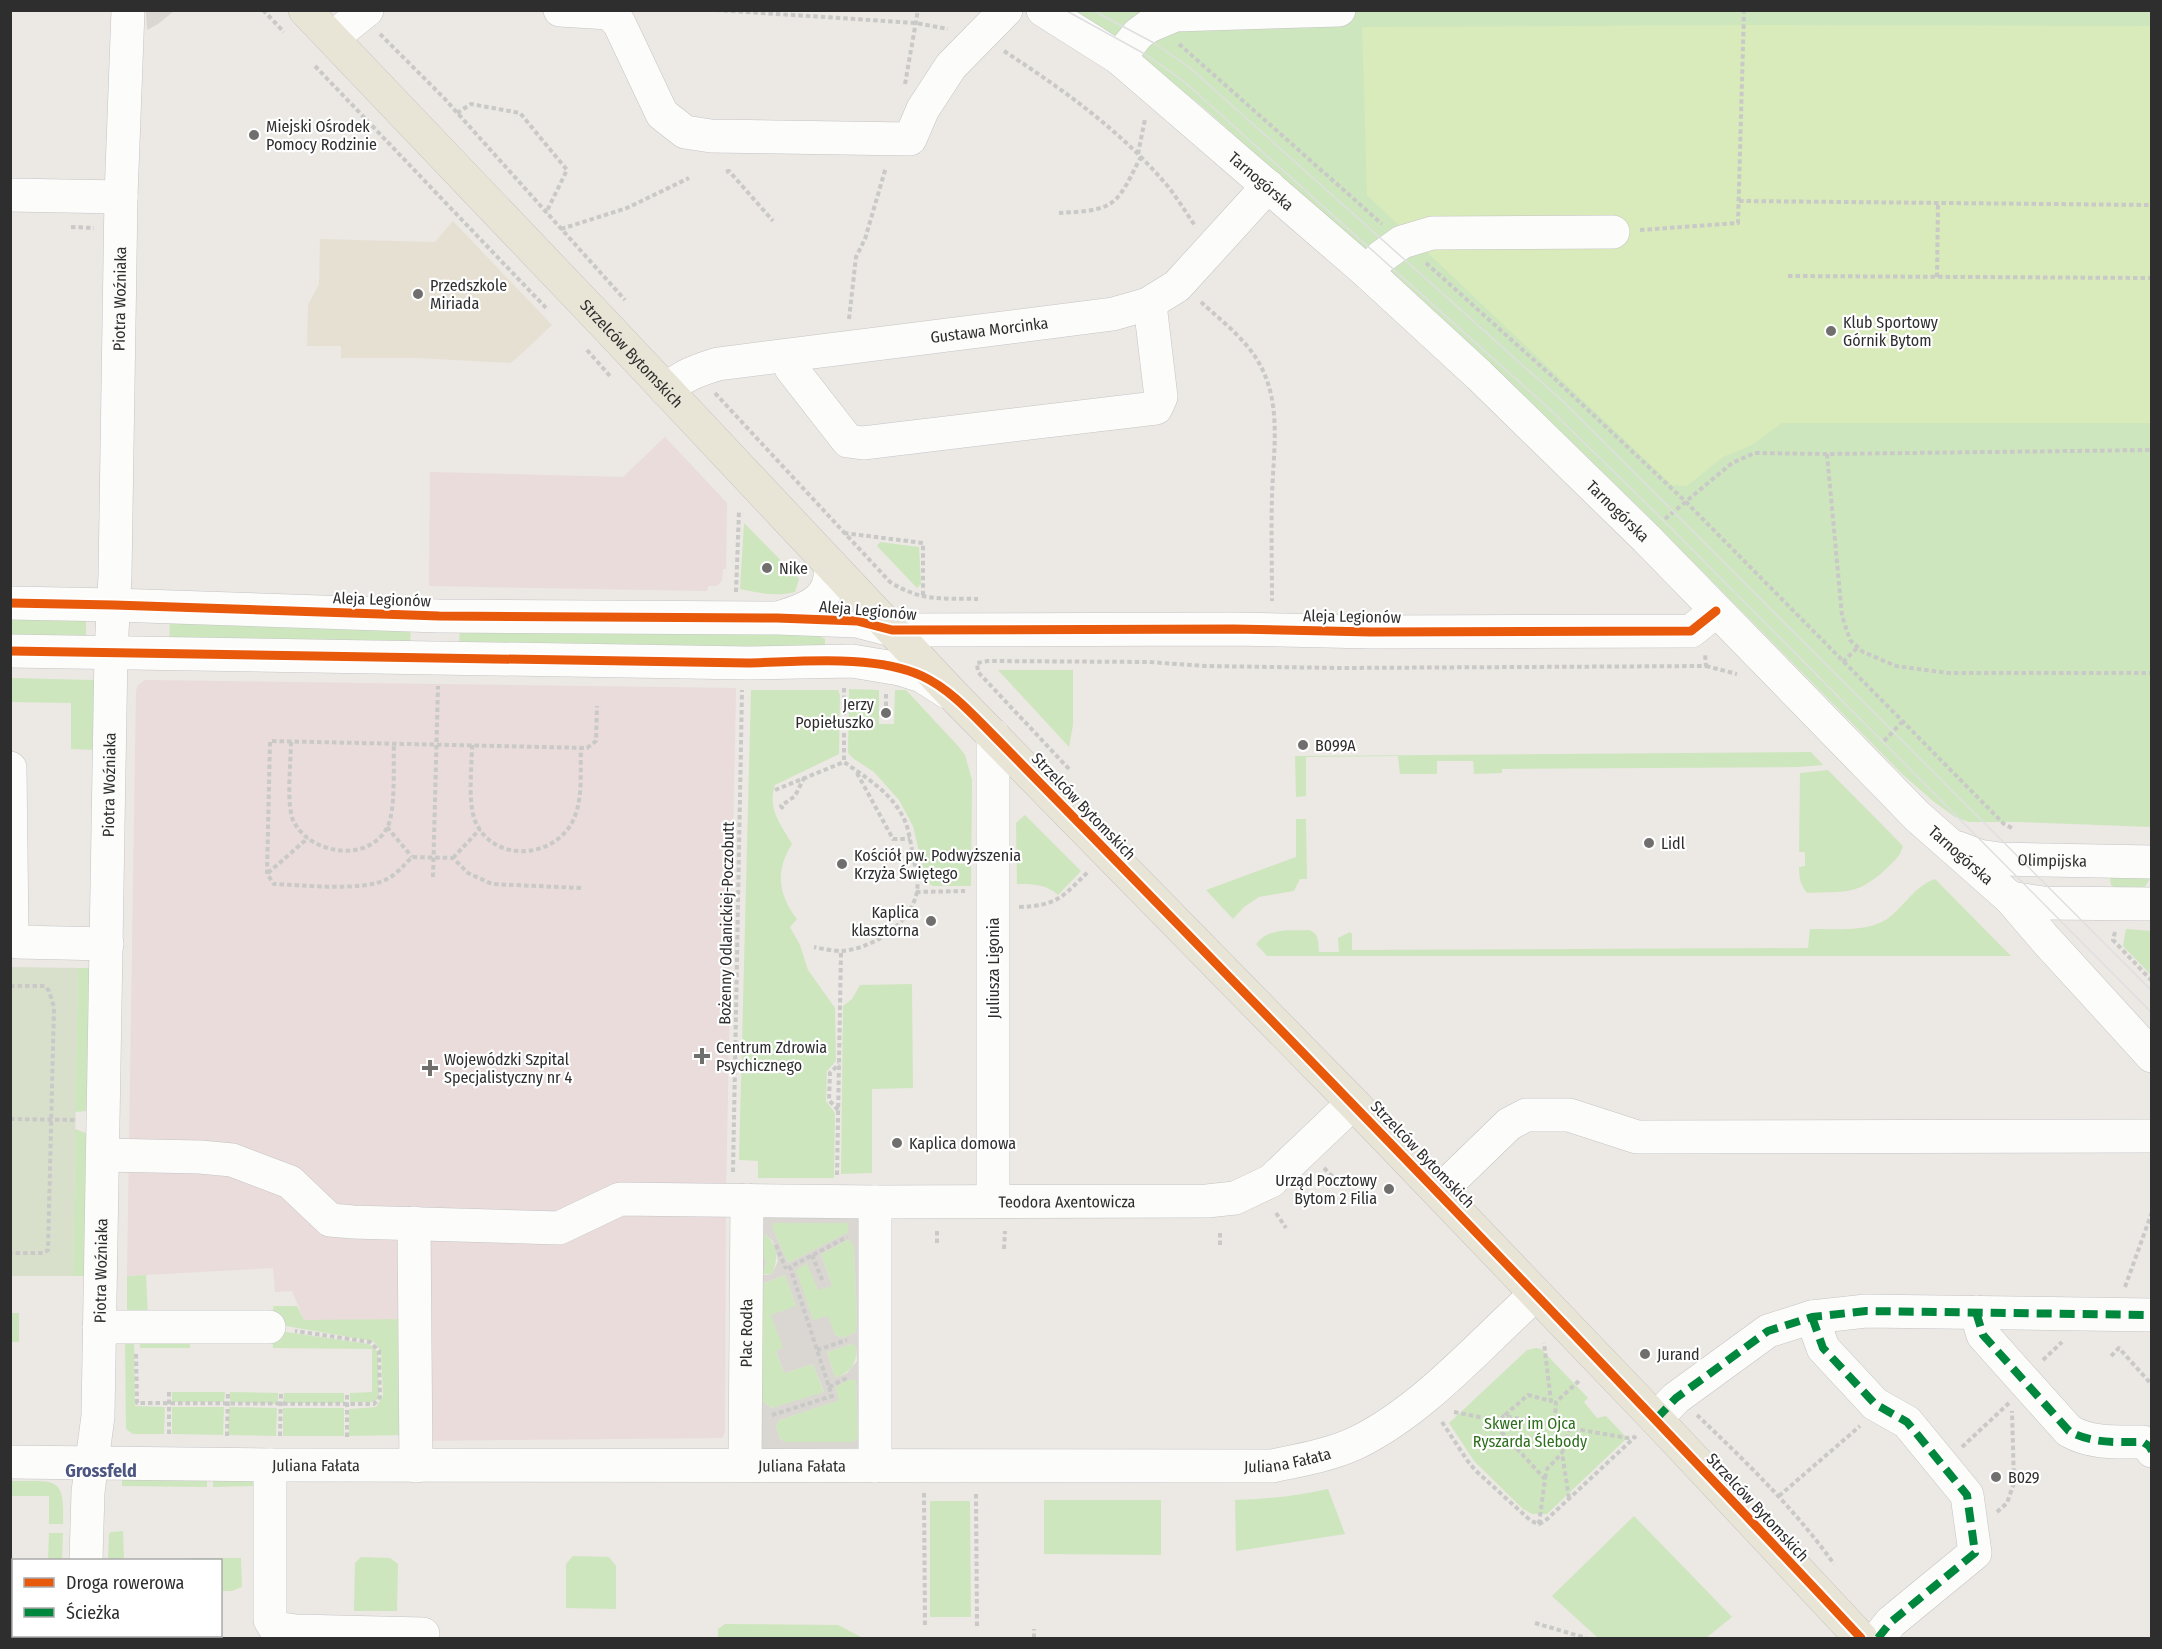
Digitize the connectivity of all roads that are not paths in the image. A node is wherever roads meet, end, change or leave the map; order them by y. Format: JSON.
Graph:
{"nodes":[{"id":1,"x":128,"y":10,"type":"edge"},
{"id":2,"x":560,"y":10,"type":"edge"},
{"id":3,"x":1006,"y":10,"type":"edge"},
{"id":4,"x":1042,"y":10,"type":"edge"},
{"id":5,"x":1338,"y":10,"type":"edge"},
{"id":6,"x":364,"y":13,"type":"edge"},
{"id":7,"x":296,"y":23,"type":"edge"},
{"id":8,"x":322,"y":50,"type":"junction"},
{"id":9,"x":1119,"y":58,"type":"junction"},
{"id":10,"x":1268,"y":186,"type":"junction"},
{"id":11,"x":10,"y":195,"type":"edge"},
{"id":12,"x":121,"y":197,"type":"junction"},
{"id":13,"x":1613,"y":232,"type":"road end"},
{"id":14,"x":1367,"y":272,"type":"junction"},
{"id":15,"x":1148,"y":304,"type":"junction"},
{"id":16,"x":789,"y":356,"type":"junction"},
{"id":17,"x":666,"y":390,"type":"junction"},
{"id":18,"x":830,"y":564,"type":"junction"},
{"id":19,"x":10,"y":603,"type":"edge"},
{"id":20,"x":114,"y":605,"type":"junction"},
{"id":21,"x":1716,"y":611,"type":"junction"},
{"id":22,"x":439,"y":616,"type":"junction"},
{"id":23,"x":777,"y":618,"type":"junction"},
{"id":24,"x":892,"y":630,"type":"junction"},
{"id":25,"x":970,"y":630,"type":"junction"},
{"id":26,"x":10,"y":651,"type":"edge"},
{"id":27,"x":111,"y":652,"type":"junction"},
{"id":28,"x":439,"y":670,"type":"junction"},
{"id":29,"x":848,"y":673,"type":"junction"},
{"id":30,"x":956,"y":699,"type":"junction"},
{"id":31,"x":993,"y":735,"type":"junction"},
{"id":32,"x":10,"y":768,"type":"edge"},
{"id":33,"x":1954,"y":846,"type":"junction"},
{"id":34,"x":2151,"y":862,"type":"edge"},
{"id":35,"x":2010,"y":898,"type":"junction"},
{"id":36,"x":2151,"y":904,"type":"edge"},
{"id":37,"x":107,"y":944,"type":"junction"},
{"id":38,"x":2151,"y":1056,"type":"edge"},
{"id":39,"x":1353,"y":1103,"type":"junction"},
{"id":40,"x":2151,"y":1136,"type":"edge"},
{"id":41,"x":103,"y":1155,"type":"junction"},
{"id":42,"x":1439,"y":1192,"type":"junction"},
{"id":43,"x":740,"y":1200,"type":"junction"},
{"id":44,"x":875,"y":1202,"type":"junction"},
{"id":45,"x":993,"y":1216,"type":"junction"},
{"id":46,"x":414,"y":1223,"type":"junction"},
{"id":47,"x":1536,"y":1294,"type":"junction"},
{"id":48,"x":1976,"y":1312,"type":"junction"},
{"id":49,"x":2151,"y":1315,"type":"edge"},
{"id":50,"x":1812,"y":1317,"type":"junction"},
{"id":51,"x":99,"y":1327,"type":"junction"},
{"id":52,"x":268,"y":1327,"type":"road end"},
{"id":53,"x":1666,"y":1408,"type":"junction"},
{"id":54,"x":745,"y":1451,"type":"junction"},
{"id":55,"x":2151,"y":1451,"type":"edge"},
{"id":56,"x":275,"y":1454,"type":"junction"},
{"id":57,"x":10,"y":1462,"type":"edge"},
{"id":58,"x":90,"y":1463,"type":"junction"},
{"id":59,"x":416,"y":1466,"type":"junction"},
{"id":60,"x":875,"y":1466,"type":"junction"},
{"id":61,"x":86,"y":1559,"type":"edge"},
{"id":62,"x":423,"y":1634,"type":"dead end"},
{"id":63,"x":1857,"y":1635,"type":"edge"}],
"edges":[{"from":1,"to":12,"type":"street","name":"Piotra Woźniaka"},
{"from":2,"to":3,"type":"street"},
{"from":4,"to":9,"type":"street","name":"Tarnogórska"},
{"from":5,"to":9,"type":"street"},
{"from":6,"to":8,"type":"street"},
{"from":7,"to":8,"type":"main road","name":"Strzelców Bytomskich"},
{"from":8,"to":17,"type":"main road","name":"Strzelców Bytomskich"},
{"from":9,"to":10,"type":"street","name":"Tarnogórska"},
{"from":10,"to":14,"type":"street","name":"Tarnogórska"},
{"from":10,"to":15,"type":"street","name":"Gustawa Morcinka"},
{"from":11,"to":12,"type":"street"},
{"from":12,"to":20,"type":"street","name":"Piotra Woźniaka"},
{"from":13,"to":14,"type":"street"},
{"from":14,"to":21,"type":"street","name":"Tarnogórska"},
{"from":15,"to":16,"type":"street","name":"Gustawa Morcinka"},
{"from":15,"to":16,"type":"street"},
{"from":16,"to":17,"type":"street","name":"Gustawa Morcinka"},
{"from":17,"to":18,"type":"main road","name":"Strzelców Bytomskich"},
{"from":18,"to":23,"type":"street"},
{"from":18,"to":24,"type":"main road","name":"Strzelców Bytomskich"},
{"from":19,"to":20,"type":"street","name":"Aleja Legionów"},
{"from":20,"to":22,"type":"street","name":"Aleja Legionów"},
{"from":20,"to":27,"type":"street","name":"Piotra Woźniaka"},
{"from":21,"to":25,"type":"street","name":"Aleja Legionów"},
{"from":21,"to":33,"type":"street","name":"Tarnogórska"},
{"from":22,"to":23,"type":"street","name":"Aleja Legionów"},
{"from":22,"to":28,"type":"street"},
{"from":23,"to":24,"type":"street","name":"Aleja Legionów"},
{"from":24,"to":25,"type":"street","name":"Aleja Legionów"},
{"from":24,"to":29,"type":"street","name":"Aleja Legionów"},
{"from":24,"to":30,"type":"main road","name":"Strzelców Bytomskich"},
{"from":25,"to":30,"type":"street","name":"Strzelców Bytomskich"},
{"from":26,"to":27,"type":"street"},
{"from":27,"to":28,"type":"street"},
{"from":27,"to":37,"type":"street","name":"Piotra Woźniaka"},
{"from":28,"to":29,"type":"street"},
{"from":29,"to":30,"type":"street"},
{"from":30,"to":31,"type":"main road","name":"Strzelców Bytomskich"},
{"from":31,"to":39,"type":"main road","name":"Strzelców Bytomskich"},
{"from":31,"to":45,"type":"street","name":"Juliusza Ligonia"},
{"from":32,"to":37,"type":"street"},
{"from":33,"to":34,"type":"street","name":"Olimpijska"},
{"from":33,"to":35,"type":"street","name":"Tarnogórska"},
{"from":35,"to":36,"type":"street"},
{"from":35,"to":38,"type":"street","name":"Tarnogórska"},
{"from":37,"to":41,"type":"street","name":"Piotra Woźniaka"},
{"from":39,"to":42,"type":"main road","name":"Strzelców Bytomskich"},
{"from":39,"to":45,"type":"street","name":"Teodora Axentowicza"},
{"from":40,"to":42,"type":"street"},
{"from":41,"to":46,"type":"street","name":"Teodora Axentowicza"},
{"from":41,"to":51,"type":"street","name":"Piotra Woźniaka"},
{"from":42,"to":47,"type":"main road","name":"Strzelców Bytomskich"},
{"from":43,"to":44,"type":"street","name":"Teodora Axentowicza"},
{"from":43,"to":46,"type":"street","name":"Teodora Axentowicza"},
{"from":43,"to":54,"type":"street","name":"Plac Rodła"},
{"from":44,"to":45,"type":"street","name":"Teodora Axentowicza"},
{"from":44,"to":60,"type":"street"},
{"from":46,"to":59,"type":"street"},
{"from":47,"to":53,"type":"main road","name":"Strzelców Bytomskich"},
{"from":47,"to":60,"type":"street","name":"Juliana Fałata"},
{"from":48,"to":49,"type":"street"},
{"from":48,"to":50,"type":"street"},
{"from":48,"to":55,"type":"street"},
{"from":50,"to":53,"type":"street"},
{"from":50,"to":63,"type":"street"},
{"from":51,"to":52,"type":"street"},
{"from":51,"to":58,"type":"street","name":"Piotra Woźniaka"},
{"from":53,"to":63,"type":"main road","name":"Strzelców Bytomskich"},
{"from":54,"to":59,"type":"street","name":"Juliana Fałata"},
{"from":54,"to":60,"type":"street","name":"Juliana Fałata"},
{"from":56,"to":58,"type":"street","name":"Juliana Fałata"},
{"from":56,"to":59,"type":"street","name":"Juliana Fałata"},
{"from":56,"to":62,"type":"street"},
{"from":57,"to":58,"type":"street","name":"Juliana Fałata"},
{"from":58,"to":61,"type":"street","name":"Piotra Woźniaka"}]}
